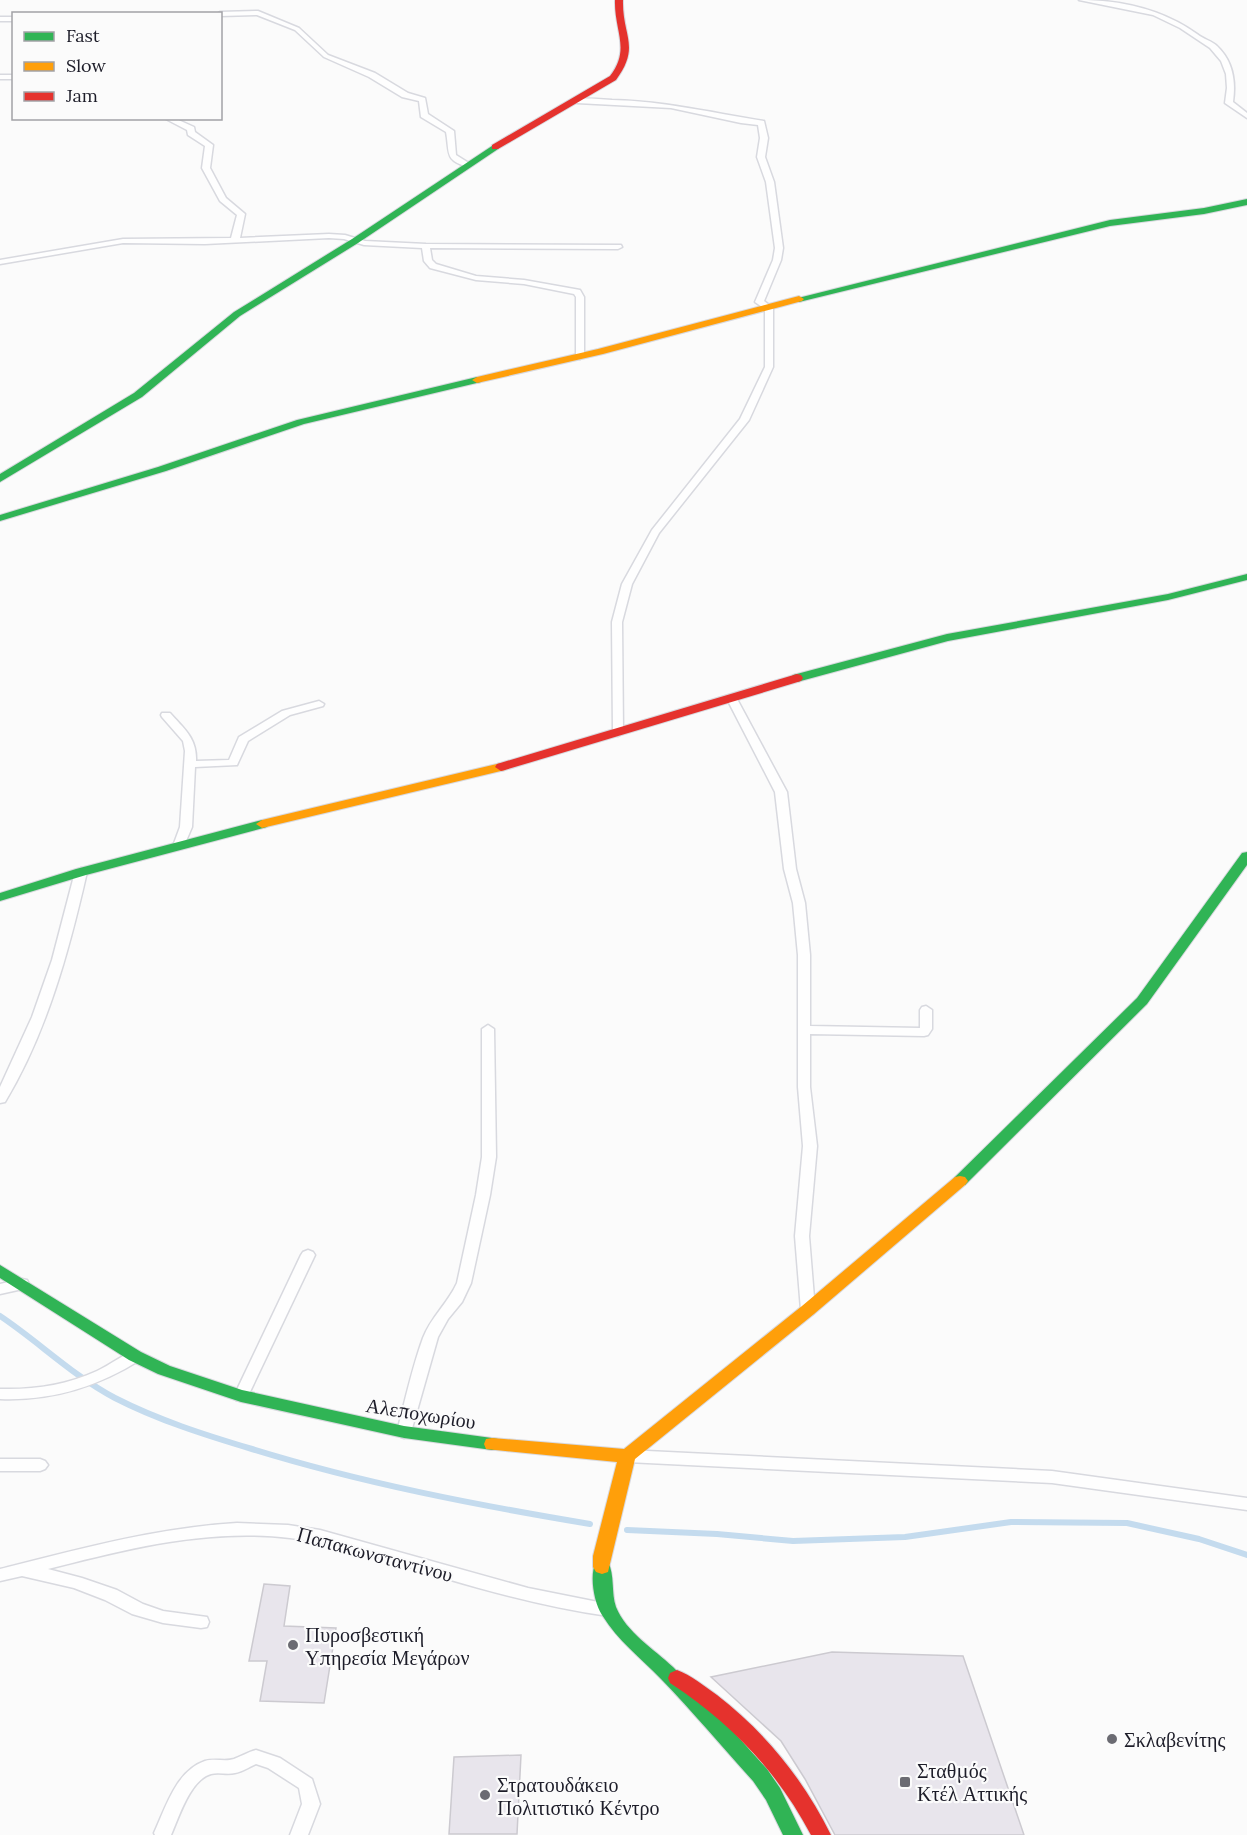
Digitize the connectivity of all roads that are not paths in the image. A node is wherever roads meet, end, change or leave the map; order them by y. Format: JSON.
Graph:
{"nodes":[{"id":1,"x":619,"y":0,"type":"edge"},
{"id":2,"x":1082,"y":0,"type":"edge"},
{"id":3,"x":222,"y":14,"type":"edge"},
{"id":4,"x":578,"y":101,"type":"junction"},
{"id":5,"x":1247,"y":117,"type":"edge"},
{"id":6,"x":171,"y":120,"type":"edge"},
{"id":7,"x":468,"y":165,"type":"junction"},
{"id":8,"x":1247,"y":202,"type":"edge"},
{"id":9,"x":235,"y":240,"type":"junction"},
{"id":10,"x":355,"y":242,"type":"junction"},
{"id":11,"x":426,"y":246,"type":"junction"},
{"id":12,"x":618,"y":247,"type":"dead end"},
{"id":13,"x":0,"y":262,"type":"edge"},
{"id":14,"x":770,"y":308,"type":"junction"},
{"id":15,"x":580,"y":356,"type":"junction"},
{"id":16,"x":0,"y":479,"type":"edge"},
{"id":17,"x":0,"y":518,"type":"edge"},
{"id":18,"x":1247,"y":577,"type":"edge"},
{"id":19,"x":732,"y":699,"type":"junction"},
{"id":20,"x":319,"y":704,"type":"dead end"},
{"id":21,"x":166,"y":715,"type":"dead end"},
{"id":22,"x":618,"y":733,"type":"junction"},
{"id":23,"x":191,"y":764,"type":"junction"},
{"id":24,"x":179,"y":846,"type":"junction"},
{"id":25,"x":1247,"y":856,"type":"edge"},
{"id":26,"x":81,"y":872,"type":"junction"},
{"id":27,"x":0,"y":897,"type":"edge"},
{"id":28,"x":926,"y":1010,"type":"dead end"},
{"id":29,"x":488,"y":1029,"type":"dead end"},
{"id":30,"x":804,"y":1030,"type":"junction"},
{"id":31,"x":0,"y":1099,"type":"edge"},
{"id":32,"x":308,"y":1255,"type":"dead end"},
{"id":33,"x":0,"y":1271,"type":"edge"},
{"id":34,"x":22,"y":1284,"type":"junction"},
{"id":35,"x":0,"y":1289,"type":"edge"},
{"id":36,"x":808,"y":1310,"type":"junction"},
{"id":37,"x":135,"y":1356,"type":"junction"},
{"id":38,"x":0,"y":1394,"type":"edge"},
{"id":39,"x":241,"y":1396,"type":"junction"},
{"id":40,"x":404,"y":1432,"type":"junction"},
{"id":41,"x":627,"y":1456,"type":"junction"},
{"id":42,"x":0,"y":1465,"type":"edge"},
{"id":43,"x":40,"y":1466,"type":"dead end"},
{"id":44,"x":1247,"y":1504,"type":"edge"},
{"id":45,"x":23,"y":1569,"type":"junction"},
{"id":46,"x":0,"y":1575,"type":"edge"},
{"id":47,"x":608,"y":1610,"type":"junction"},
{"id":48,"x":201,"y":1623,"type":"dead end"},
{"id":49,"x":666,"y":1672,"type":"junction"},
{"id":50,"x":163,"y":1833,"type":"dead end"},
{"id":51,"x":299,"y":1835,"type":"edge"},
{"id":52,"x":793,"y":1835,"type":"edge"},
{"id":53,"x":820,"y":1835,"type":"edge"}],
"edges":[{"from":1,"to":4,"type":"street"},
{"from":2,"to":5,"type":"street"},
{"from":3,"to":7,"type":"street"},
{"from":4,"to":7,"type":"street"},
{"from":4,"to":14,"type":"street"},
{"from":6,"to":9,"type":"street"},
{"from":7,"to":10,"type":"street"},
{"from":8,"to":14,"type":"street"},
{"from":9,"to":10,"type":"street"},
{"from":9,"to":13,"type":"street"},
{"from":10,"to":11,"type":"street"},
{"from":10,"to":16,"type":"street"},
{"from":11,"to":12,"type":"street"},
{"from":11,"to":15,"type":"street"},
{"from":14,"to":15,"type":"street"},
{"from":14,"to":22,"type":"street"},
{"from":15,"to":17,"type":"street"},
{"from":18,"to":19,"type":"street"},
{"from":19,"to":22,"type":"street"},
{"from":19,"to":30,"type":"street"},
{"from":20,"to":23,"type":"street"},
{"from":21,"to":23,"type":"street"},
{"from":22,"to":24,"type":"street"},
{"from":23,"to":24,"type":"street"},
{"from":24,"to":26,"type":"street"},
{"from":25,"to":36,"type":"street"},
{"from":26,"to":27,"type":"street"},
{"from":26,"to":31,"type":"street"},
{"from":28,"to":30,"type":"street"},
{"from":29,"to":40,"type":"street"},
{"from":30,"to":36,"type":"street"},
{"from":32,"to":39,"type":"street"},
{"from":33,"to":34,"type":"street","name":"Αλεποχωρίου"},
{"from":34,"to":35,"type":"street"},
{"from":34,"to":37,"type":"street","name":"Αλεποχωρίου"},
{"from":36,"to":41,"type":"street"},
{"from":37,"to":38,"type":"street"},
{"from":37,"to":39,"type":"street","name":"Αλεποχωρίου"},
{"from":39,"to":40,"type":"street","name":"Αλεποχωρίου"},
{"from":40,"to":41,"type":"street","name":"Αλεποχωρίου"},
{"from":41,"to":44,"type":"street"},
{"from":41,"to":47,"type":"street"},
{"from":42,"to":43,"type":"street"},
{"from":45,"to":46,"type":"street","name":"Παπακωνσταντίνου"},
{"from":45,"to":47,"type":"street","name":"Παπακωνσταντίνου"},
{"from":45,"to":48,"type":"street"},
{"from":47,"to":49,"type":"street"},
{"from":49,"to":52,"type":"street"},
{"from":49,"to":53,"type":"street"},
{"from":50,"to":51,"type":"street"}]}
